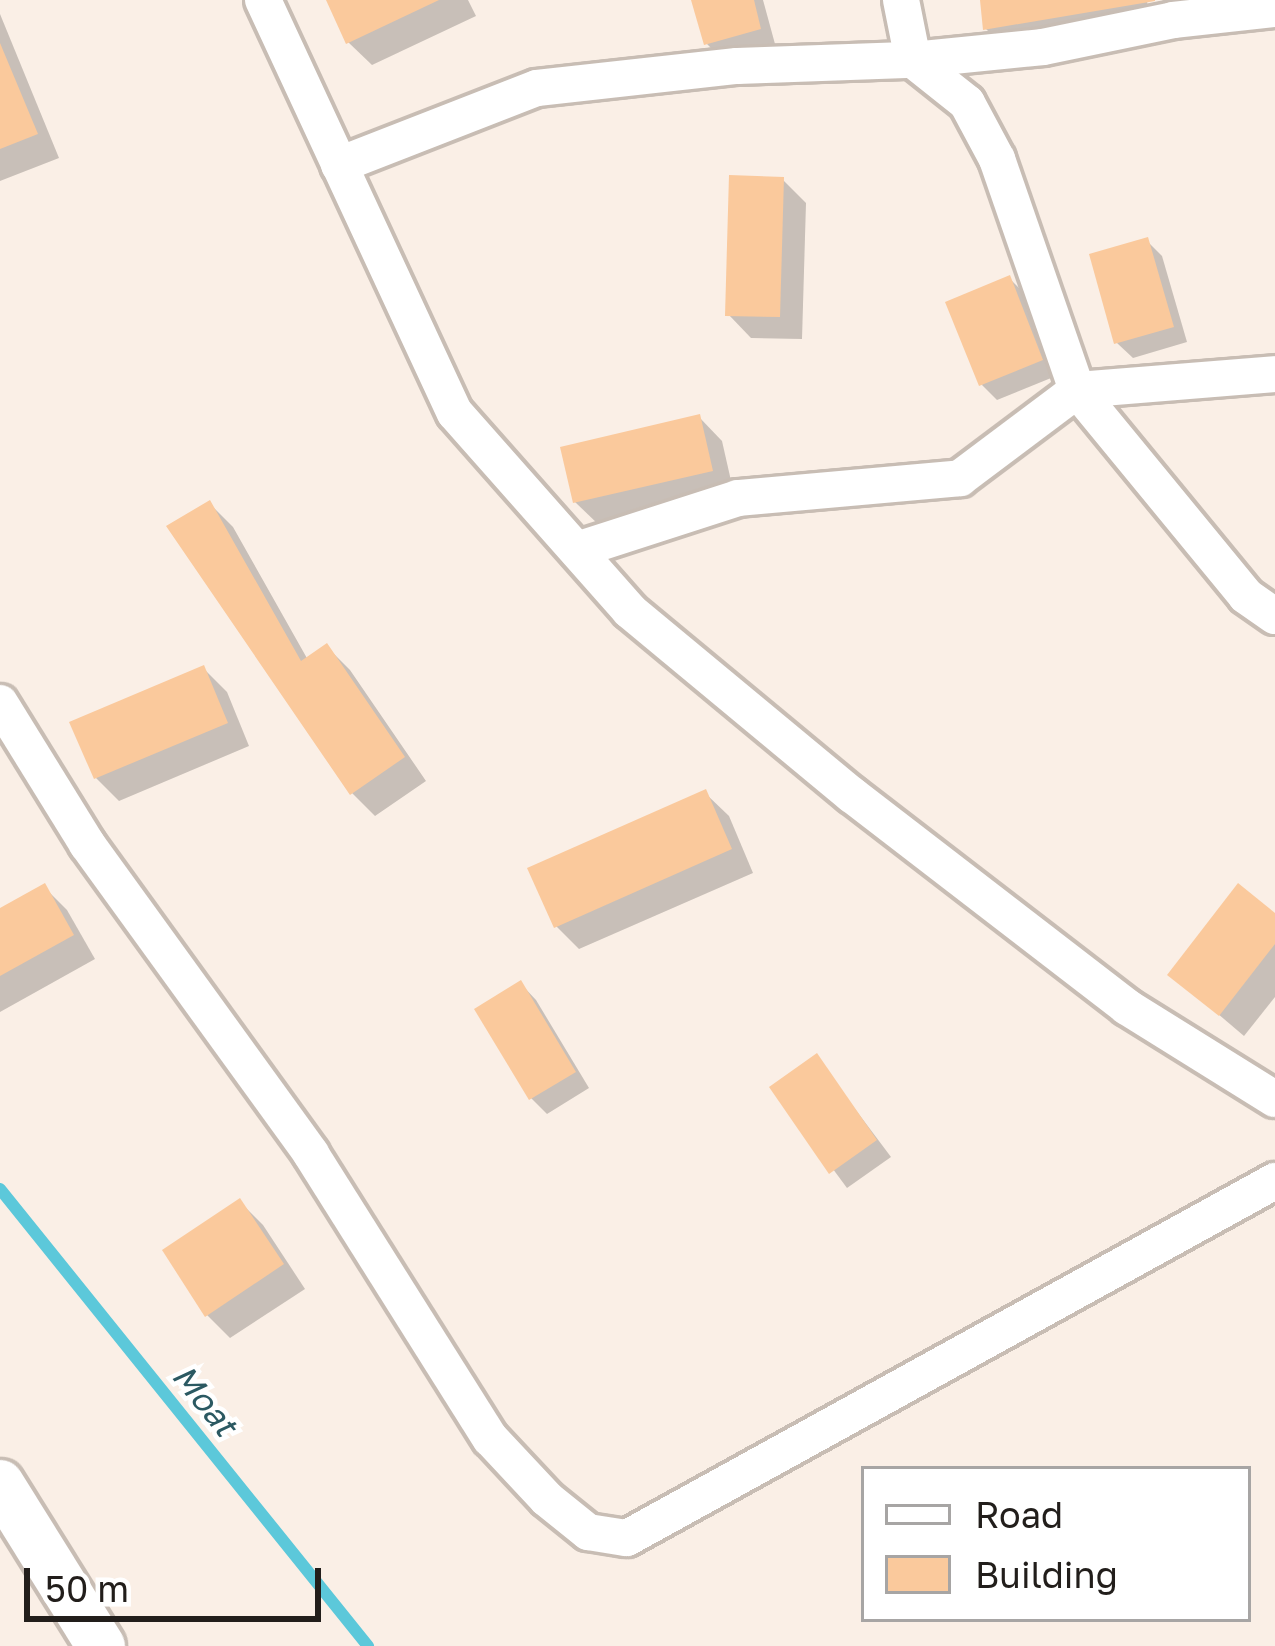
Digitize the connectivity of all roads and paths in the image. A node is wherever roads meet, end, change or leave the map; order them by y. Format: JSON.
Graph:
{"nodes":[{"id":1,"x":263,"y":0,"type":"edge"},
{"id":2,"x":901,"y":0,"type":"edge"},
{"id":3,"x":1275,"y":9,"type":"edge"},
{"id":4,"x":913,"y":60,"type":"junction"},
{"id":5,"x":339,"y":165,"type":"junction"},
{"id":6,"x":1275,"y":374,"type":"edge"},
{"id":7,"x":1077,"y":389,"type":"junction"},
{"id":8,"x":577,"y":550,"type":"junction"},
{"id":9,"x":1275,"y":616,"type":"edge"},
{"id":10,"x":0,"y":703,"type":"edge"},
{"id":11,"x":1275,"y":1099,"type":"edge"},
{"id":12,"x":1275,"y":1181,"type":"edge"},
{"id":13,"x":0,"y":1484,"type":"edge"},
{"id":14,"x":101,"y":1646,"type":"edge"}],
"edges":[{"from":1,"to":5,"type":"street"},
{"from":2,"to":4,"type":"street"},
{"from":3,"to":4,"type":"street"},
{"from":4,"to":5,"type":"street"},
{"from":4,"to":7,"type":"street"},
{"from":5,"to":8,"type":"street"},
{"from":6,"to":7,"type":"street"},
{"from":7,"to":8,"type":"street"},
{"from":7,"to":9,"type":"street"},
{"from":8,"to":11,"type":"street"},
{"from":10,"to":12,"type":"street"},
{"from":13,"to":14,"type":"street"}]}
